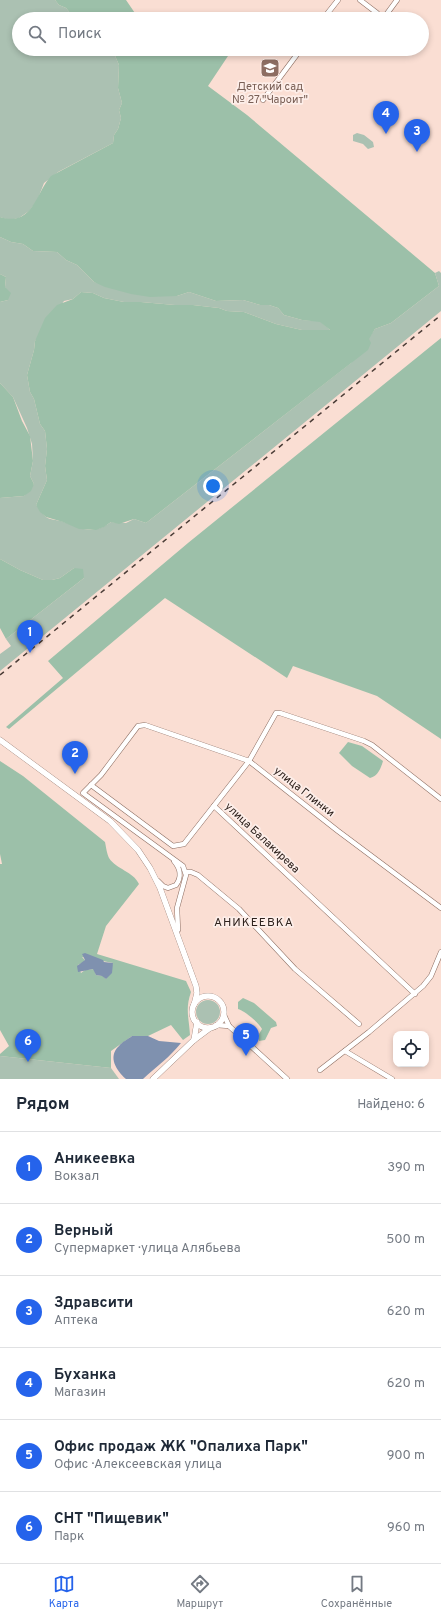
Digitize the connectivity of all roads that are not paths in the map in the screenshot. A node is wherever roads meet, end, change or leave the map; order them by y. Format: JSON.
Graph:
{"nodes":[{"id":1,"x":338,"y":0,"type":"edge"},
{"id":2,"x":360,"y":0,"type":"edge"},
{"id":3,"x":397,"y":0,"type":"edge"},
{"id":4,"x":329,"y":12,"type":"edge"},
{"id":5,"x":376,"y":12,"type":"edge"},
{"id":6,"x":388,"y":12,"type":"edge"},
{"id":7,"x":296,"y":56,"type":"edge"},
{"id":8,"x":263,"y":100,"type":"dead end"},
{"id":9,"x":0,"y":740,"type":"edge"},
{"id":10,"x":249,"y":761,"type":"junction"},
{"id":11,"x":91,"y":785,"type":"junction"},
{"id":12,"x":441,"y":799,"type":"edge"},
{"id":13,"x":214,"y":806,"type":"junction"},
{"id":14,"x":168,"y":855,"type":"junction"},
{"id":15,"x":186,"y":872,"type":"junction"},
{"id":16,"x":155,"y":878,"type":"junction"},
{"id":17,"x":441,"y":908,"type":"edge"},
{"id":18,"x":180,"y":940,"type":"junction"},
{"id":19,"x":441,"y":952,"type":"edge"},
{"id":20,"x":196,"y":986,"type":"junction"},
{"id":21,"x":415,"y":994,"type":"junction"},
{"id":22,"x":211,"y":996,"type":"junction"},
{"id":23,"x":194,"y":1005,"type":"junction"},
{"id":24,"x":224,"y":1015,"type":"junction"},
{"id":25,"x":197,"y":1022,"type":"junction"},
{"id":26,"x":359,"y":1024,"type":"dead end"},
{"id":27,"x":216,"y":1026,"type":"junction"},
{"id":28,"x":229,"y":1026,"type":"junction"},
{"id":29,"x":210,"y":1028,"type":"junction"},
{"id":30,"x":194,"y":1040,"type":"junction"},
{"id":31,"x":345,"y":1051,"type":"junction"},
{"id":32,"x":320,"y":1070,"type":"dead end"},
{"id":33,"x":153,"y":1079,"type":"edge"},
{"id":34,"x":287,"y":1079,"type":"edge"},
{"id":35,"x":392,"y":1079,"type":"edge"}],
"edges":[{"from":1,"to":4,"type":"street"},
{"from":2,"to":5,"type":"street"},
{"from":3,"to":6,"type":"street"},
{"from":7,"to":8,"type":"street"},
{"from":9,"to":16,"type":"street"},
{"from":10,"to":11,"type":"street","name":"улица Глинки"},
{"from":10,"to":12,"type":"street"},
{"from":10,"to":13,"type":"street"},
{"from":10,"to":17,"type":"street","name":"улица Глинки"},
{"from":11,"to":13,"type":"street","name":"улица Балакирева"},
{"from":11,"to":14,"type":"street"},
{"from":13,"to":21,"type":"street","name":"улица Балакирева"},
{"from":14,"to":15,"type":"street"},
{"from":14,"to":16,"type":"street"},
{"from":15,"to":18,"type":"street"},
{"from":15,"to":26,"type":"street"},
{"from":16,"to":18,"type":"street"},
{"from":18,"to":20,"type":"street"},
{"from":19,"to":21,"type":"street"},
{"from":20,"to":22,"type":"street"},
{"from":20,"to":23,"type":"street"},
{"from":21,"to":31,"type":"street"},
{"from":22,"to":23,"type":"street"},
{"from":22,"to":24,"type":"street"},
{"from":23,"to":25,"type":"street"},
{"from":24,"to":27,"type":"street"},
{"from":24,"to":28,"type":"street"},
{"from":25,"to":29,"type":"street"},
{"from":25,"to":30,"type":"street"},
{"from":27,"to":28,"type":"street"},
{"from":27,"to":29,"type":"street"},
{"from":28,"to":34,"type":"street"},
{"from":29,"to":30,"type":"street"},
{"from":30,"to":33,"type":"street"},
{"from":31,"to":32,"type":"street"},
{"from":31,"to":35,"type":"street"}]}
